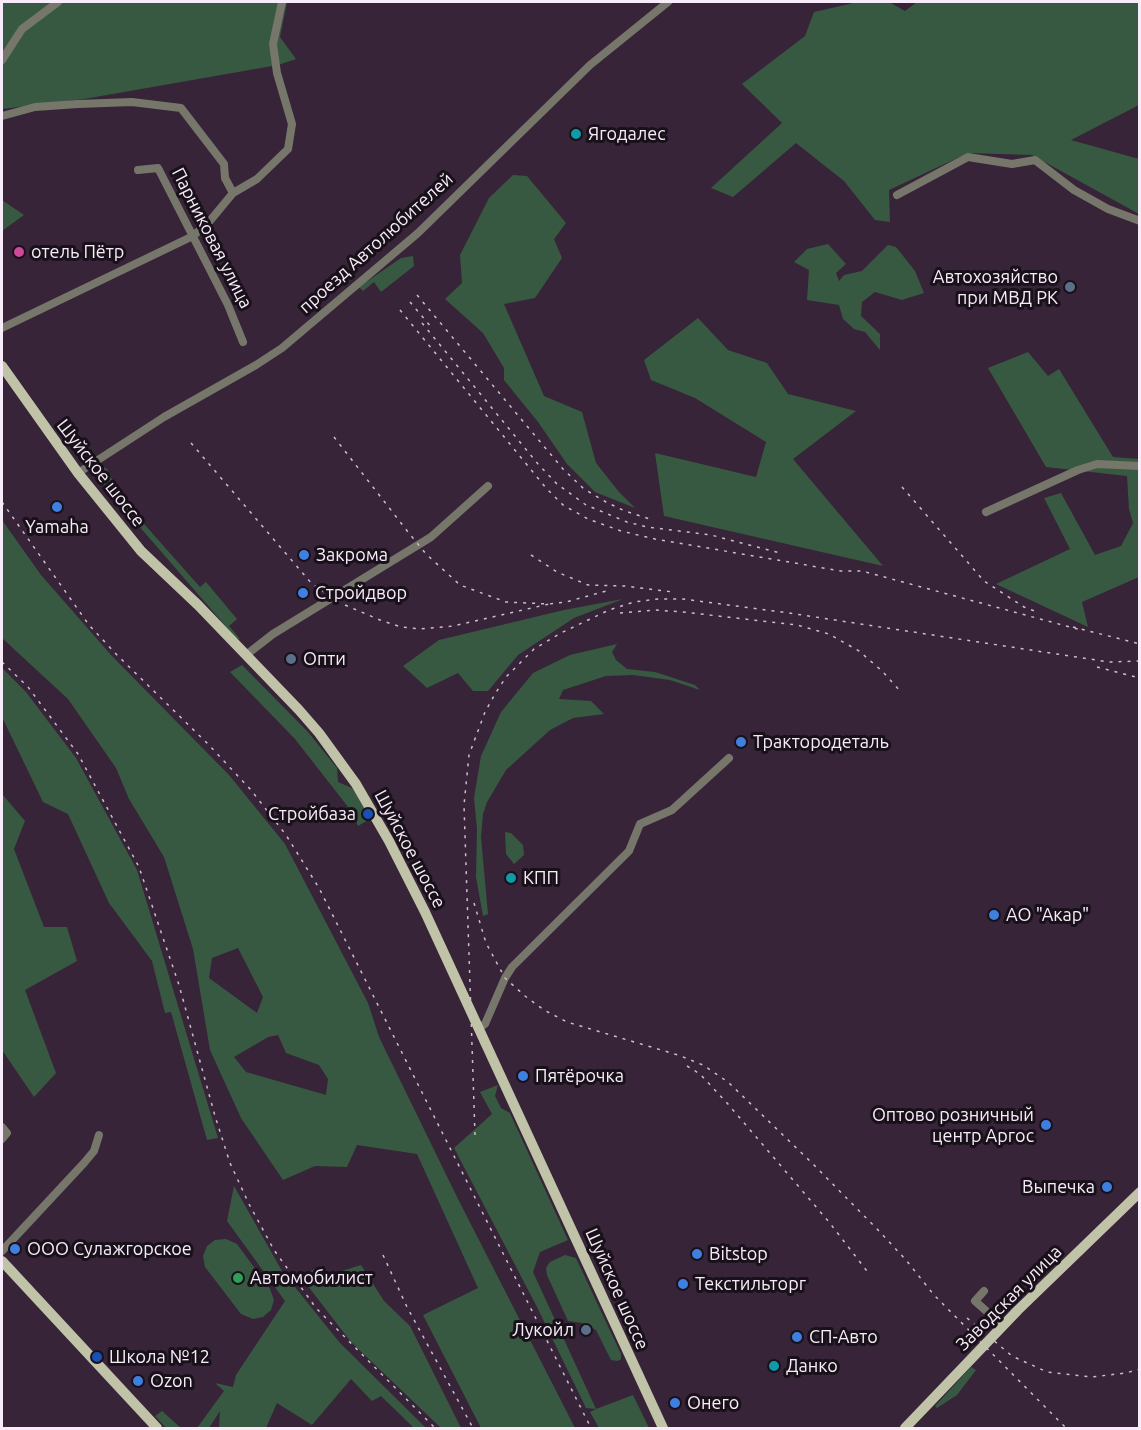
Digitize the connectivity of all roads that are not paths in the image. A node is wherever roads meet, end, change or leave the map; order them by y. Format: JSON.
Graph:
{"nodes":[{"id":1,"x":58,"y":2,"type":"edge"},
{"id":2,"x":282,"y":2,"type":"edge"},
{"id":3,"x":668,"y":2,"type":"edge"},
{"id":4,"x":2,"y":60,"type":"edge"},
{"id":5,"x":2,"y":116,"type":"edge"},
{"id":6,"x":138,"y":170,"type":"dead end"},
{"id":7,"x":233,"y":193,"type":"junction"},
{"id":8,"x":897,"y":195,"type":"dead end"},
{"id":9,"x":1140,"y":221,"type":"edge"},
{"id":10,"x":193,"y":236,"type":"junction"},
{"id":11,"x":2,"y":328,"type":"edge"},
{"id":12,"x":243,"y":342,"type":"dead end"},
{"id":13,"x":2,"y":366,"type":"edge"},
{"id":14,"x":1140,"y":466,"type":"edge"},
{"id":15,"x":78,"y":473,"type":"junction"},
{"id":16,"x":488,"y":486,"type":"dead end"},
{"id":17,"x":986,"y":512,"type":"dead end"},
{"id":18,"x":246,"y":655,"type":"junction"},
{"id":19,"x":729,"y":758,"type":"dead end"},
{"id":20,"x":479,"y":1028,"type":"junction"},
{"id":21,"x":99,"y":1135,"type":"dead end"},
{"id":22,"x":1140,"y":1192,"type":"edge"},
{"id":23,"x":2,"y":1251,"type":"edge"},
{"id":24,"x":2,"y":1261,"type":"edge"},
{"id":25,"x":984,"y":1291,"type":"dead end"},
{"id":26,"x":1003,"y":1326,"type":"junction"},
{"id":27,"x":157,"y":1428,"type":"edge"},
{"id":28,"x":663,"y":1428,"type":"edge"},
{"id":29,"x":905,"y":1428,"type":"edge"}],
"edges":[{"from":1,"to":4,"type":"street"},
{"from":2,"to":7,"type":"street"},
{"from":3,"to":15,"type":"street","name":"проезд Автолюбителей"},
{"from":5,"to":7,"type":"street"},
{"from":6,"to":10,"type":"street","name":"Парниковая улица"},
{"from":7,"to":10,"type":"street"},
{"from":8,"to":9,"type":"street"},
{"from":10,"to":11,"type":"street"},
{"from":10,"to":12,"type":"street","name":"Парниковая улица"},
{"from":13,"to":15,"type":"main road","name":"Шуйское шоссе"},
{"from":14,"to":17,"type":"street"},
{"from":15,"to":18,"type":"main road","name":"Шуйское шоссе"},
{"from":16,"to":18,"type":"street"},
{"from":18,"to":20,"type":"main road","name":"Шуйское шоссе"},
{"from":19,"to":20,"type":"street"},
{"from":20,"to":28,"type":"main road","name":"Шуйское шоссе"},
{"from":21,"to":23,"type":"street"},
{"from":22,"to":26,"type":"main road","name":"Заводская улица"},
{"from":24,"to":27,"type":"main road"},
{"from":25,"to":26,"type":"street"},
{"from":26,"to":29,"type":"main road","name":"Заводская улица"}]}
